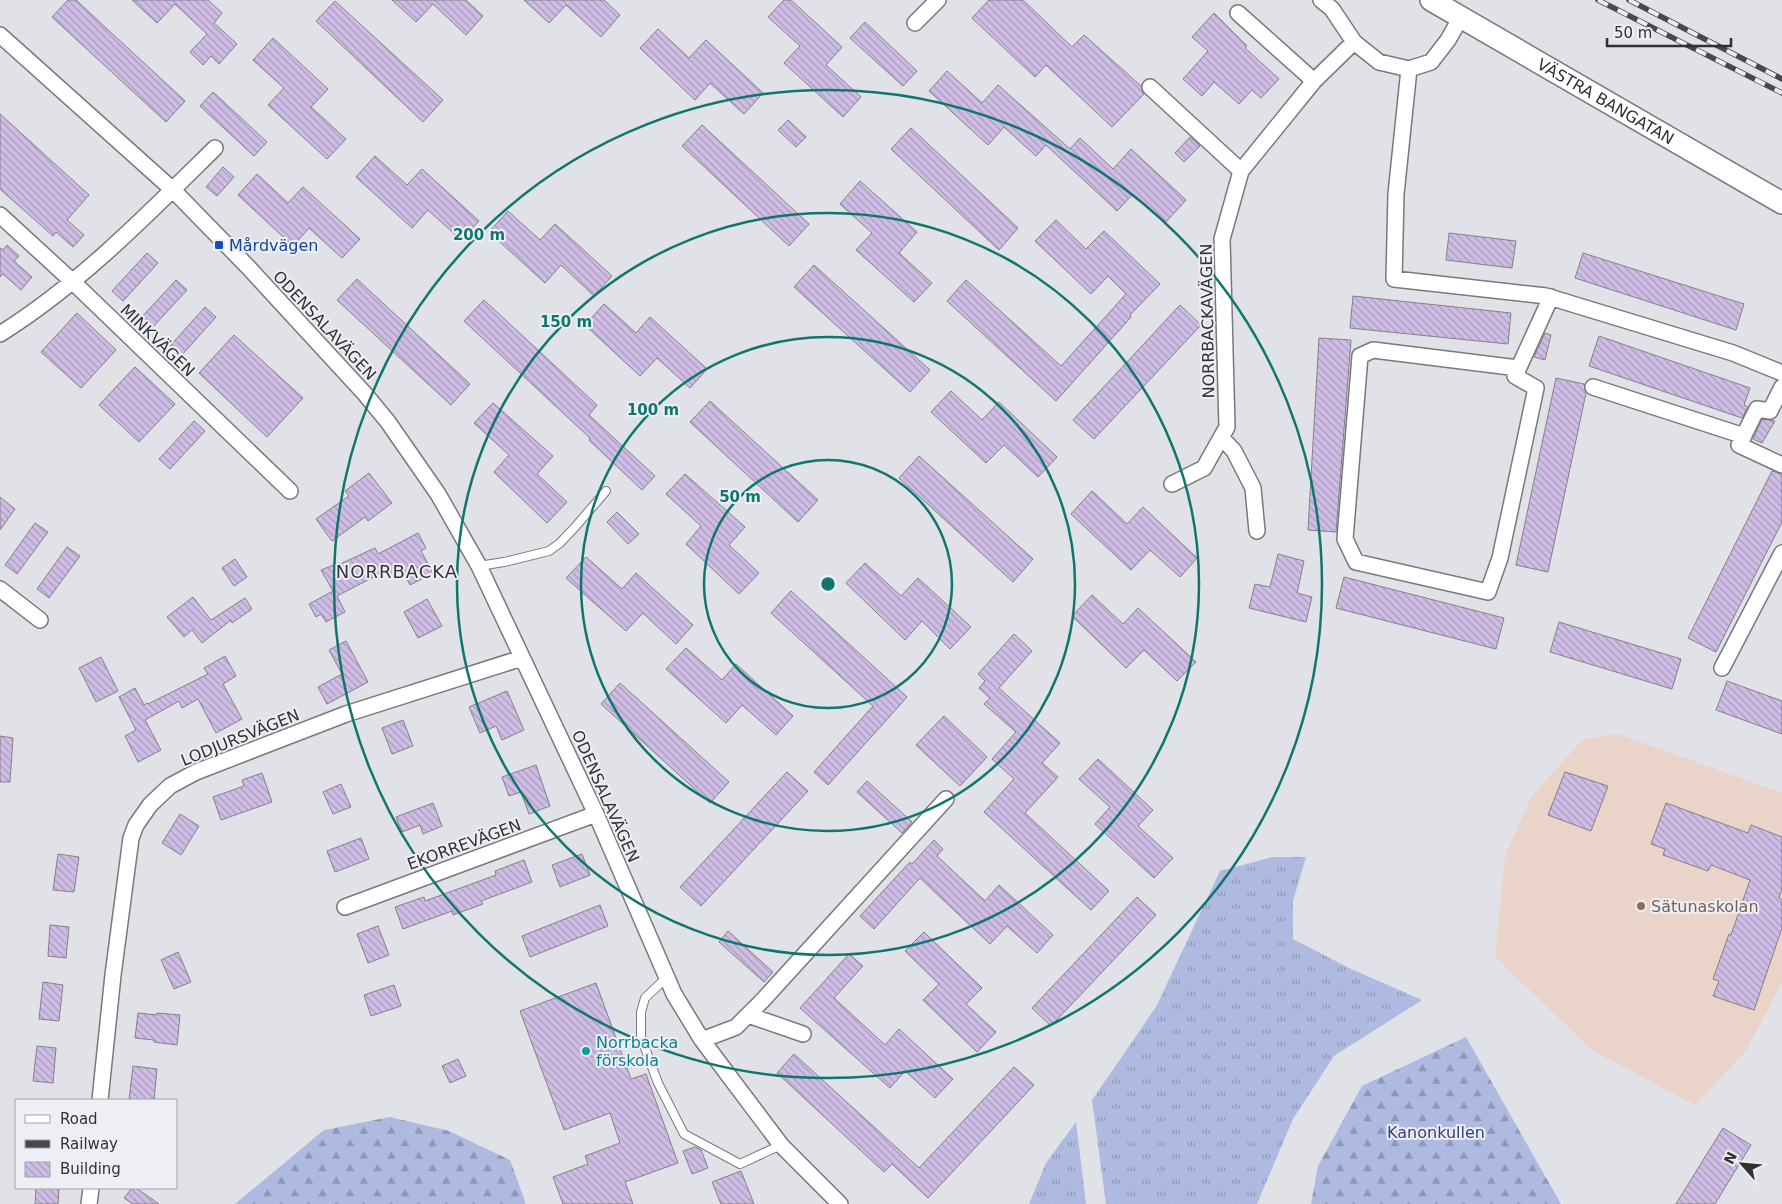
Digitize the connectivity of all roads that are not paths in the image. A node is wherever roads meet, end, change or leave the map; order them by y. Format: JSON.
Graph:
{"nodes":[{"id":1,"x":938,"y":0,"type":"edge"},
{"id":2,"x":1321,"y":0,"type":"edge"},
{"id":3,"x":1431,"y":0,"type":"edge"},
{"id":4,"x":1238,"y":13,"type":"dead end"},
{"id":5,"x":1461,"y":17,"type":"junction"},
{"id":6,"x":916,"y":23,"type":"dead end"},
{"id":7,"x":0,"y":35,"type":"edge"},
{"id":8,"x":1354,"y":42,"type":"junction"},
{"id":9,"x":1409,"y":69,"type":"junction"},
{"id":10,"x":1314,"y":81,"type":"junction"},
{"id":11,"x":1150,"y":87,"type":"dead end"},
{"id":12,"x":215,"y":148,"type":"dead end"},
{"id":13,"x":1241,"y":171,"type":"junction"},
{"id":14,"x":172,"y":190,"type":"junction"},
{"id":15,"x":1782,"y":203,"type":"edge"},
{"id":16,"x":0,"y":215,"type":"edge"},
{"id":17,"x":72,"y":282,"type":"junction"},
{"id":18,"x":1551,"y":297,"type":"junction"},
{"id":19,"x":0,"y":334,"type":"edge"},
{"id":20,"x":1518,"y":368,"type":"junction"},
{"id":21,"x":1782,"y":373,"type":"edge"},
{"id":22,"x":1593,"y":386,"type":"dead end"},
{"id":23,"x":1782,"y":387,"type":"edge"},
{"id":24,"x":1744,"y":436,"type":"junction"},
{"id":25,"x":1222,"y":438,"type":"junction"},
{"id":26,"x":1782,"y":465,"type":"edge"},
{"id":27,"x":1172,"y":484,"type":"dead end"},
{"id":28,"x":606,"y":490,"type":"dead end"},
{"id":29,"x":290,"y":491,"type":"dead end"},
{"id":30,"x":1257,"y":531,"type":"dead end"},
{"id":31,"x":1782,"y":553,"type":"edge"},
{"id":32,"x":479,"y":566,"type":"junction"},
{"id":33,"x":0,"y":589,"type":"edge"},
{"id":34,"x":40,"y":620,"type":"dead end"},
{"id":35,"x":522,"y":658,"type":"junction"},
{"id":36,"x":1722,"y":668,"type":"dead end"},
{"id":37,"x":946,"y":799,"type":"dead end"},
{"id":38,"x":596,"y":814,"type":"junction"},
{"id":39,"x":345,"y":907,"type":"dead end"},
{"id":40,"x":666,"y":978,"type":"junction"},
{"id":41,"x":748,"y":1015,"type":"junction"},
{"id":42,"x":803,"y":1034,"type":"dead end"},
{"id":43,"x":702,"y":1040,"type":"junction"},
{"id":44,"x":100,"y":1099,"type":"edge"},
{"id":45,"x":782,"y":1144,"type":"junction"},
{"id":46,"x":91,"y":1189,"type":"edge"},
{"id":47,"x":89,"y":1204,"type":"edge"},
{"id":48,"x":840,"y":1204,"type":"edge"}],
"edges":[{"from":1,"to":6,"type":"street"},
{"from":2,"to":8,"type":"street"},
{"from":3,"to":5,"type":"street","name":"VÄSTRA BANGATAN"},
{"from":4,"to":10,"type":"street"},
{"from":5,"to":9,"type":"street"},
{"from":5,"to":15,"type":"street","name":"VÄSTRA BANGATAN"},
{"from":7,"to":14,"type":"street","name":"ODENSALAVÄGEN"},
{"from":8,"to":9,"type":"street"},
{"from":8,"to":10,"type":"street","name":"NORRBACKAVÄGEN"},
{"from":9,"to":18,"type":"street"},
{"from":10,"to":13,"type":"street","name":"NORRBACKAVÄGEN"},
{"from":11,"to":13,"type":"street"},
{"from":12,"to":14,"type":"street"},
{"from":13,"to":25,"type":"street","name":"NORRBACKAVÄGEN"},
{"from":14,"to":17,"type":"street"},
{"from":14,"to":32,"type":"street","name":"ODENSALAVÄGEN"},
{"from":16,"to":17,"type":"street","name":"MINKVÄGEN"},
{"from":17,"to":19,"type":"street"},
{"from":17,"to":29,"type":"street","name":"MINKVÄGEN"},
{"from":18,"to":20,"type":"street"},
{"from":18,"to":21,"type":"street"},
{"from":20,"to":20,"type":"street"},
{"from":22,"to":24,"type":"street"},
{"from":23,"to":24,"type":"street"},
{"from":24,"to":26,"type":"street"},
{"from":25,"to":27,"type":"street","name":"NORRBACKAVÄGEN"},
{"from":25,"to":30,"type":"street"},
{"from":28,"to":32,"type":"lane"},
{"from":31,"to":36,"type":"street"},
{"from":32,"to":35,"type":"street","name":"ODENSALAVÄGEN"},
{"from":33,"to":34,"type":"street"},
{"from":35,"to":38,"type":"street","name":"ODENSALAVÄGEN"},
{"from":35,"to":44,"type":"street","name":"LODJURSVÄGEN"},
{"from":37,"to":41,"type":"street"},
{"from":38,"to":39,"type":"street","name":"EKORREVÄGEN"},
{"from":38,"to":40,"type":"street","name":"ODENSALAVÄGEN"},
{"from":40,"to":43,"type":"street","name":"ODENSALAVÄGEN"},
{"from":40,"to":45,"type":"lane"},
{"from":41,"to":42,"type":"street"},
{"from":41,"to":43,"type":"street"},
{"from":43,"to":45,"type":"street","name":"ODENSALAVÄGEN"},
{"from":45,"to":48,"type":"street","name":"ODENSALAVÄGEN"},
{"from":46,"to":47,"type":"street"}]}
